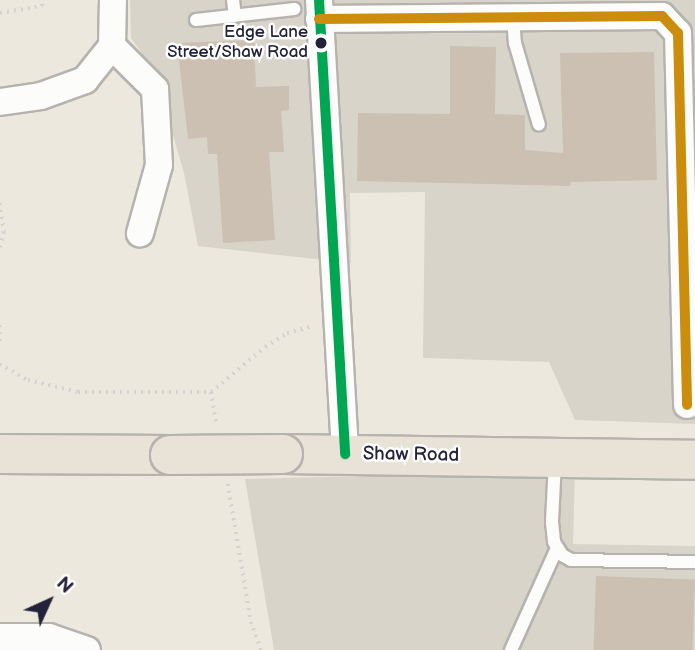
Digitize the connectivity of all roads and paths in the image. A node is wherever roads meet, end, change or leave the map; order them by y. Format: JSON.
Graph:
{"nodes":[{"id":1,"x":41,"y":0,"type":"edge"},
{"id":2,"x":113,"y":0,"type":"edge"},
{"id":3,"x":233,"y":0,"type":"edge"},
{"id":4,"x":311,"y":9,"type":"edge"},
{"id":5,"x":0,"y":13,"type":"edge"},
{"id":6,"x":513,"y":15,"type":"junction"},
{"id":7,"x":234,"y":16,"type":"junction"},
{"id":8,"x":196,"y":20,"type":"dead end"},
{"id":9,"x":112,"y":46,"type":"junction"},
{"id":10,"x":0,"y":102,"type":"edge"},
{"id":11,"x":539,"y":125,"type":"dead end"},
{"id":12,"x":0,"y":203,"type":"edge"},
{"id":13,"x":140,"y":233,"type":"dead end"},
{"id":14,"x":0,"y":249,"type":"edge"},
{"id":15,"x":338,"y":324,"type":"junction"},
{"id":16,"x":0,"y":326,"type":"edge"},
{"id":17,"x":0,"y":342,"type":"edge"},
{"id":18,"x":0,"y":364,"type":"edge"},
{"id":19,"x":211,"y":392,"type":"junction"},
{"id":20,"x":687,"y":405,"type":"dead end"},
{"id":21,"x":219,"y":432,"type":"dead end"},
{"id":22,"x":0,"y":454,"type":"edge"},
{"id":23,"x":345,"y":454,"type":"junction"},
{"id":24,"x":555,"y":458,"type":"junction"},
{"id":25,"x":695,"y":460,"type":"edge"},
{"id":26,"x":226,"y":473,"type":"dead end"},
{"id":27,"x":557,"y":548,"type":"junction"},
{"id":28,"x":695,"y":562,"type":"edge"},
{"id":29,"x":0,"y":637,"type":"edge"},
{"id":30,"x":87,"y":650,"type":"edge"},
{"id":31,"x":261,"y":650,"type":"edge"},
{"id":32,"x":511,"y":650,"type":"edge"}],
"edges":[{"from":1,"to":5,"type":"path"},
{"from":2,"to":9,"type":"street"},
{"from":3,"to":7,"type":"lane"},
{"from":4,"to":6,"type":"street"},
{"from":4,"to":7,"type":"lane"},
{"from":4,"to":15,"type":"street"},
{"from":6,"to":11,"type":"lane"},
{"from":6,"to":20,"type":"street"},
{"from":7,"to":8,"type":"lane"},
{"from":9,"to":10,"type":"street"},
{"from":9,"to":13,"type":"street"},
{"from":12,"to":14,"type":"path"},
{"from":15,"to":19,"type":"path"},
{"from":15,"to":23,"type":"street"},
{"from":16,"to":17,"type":"path"},
{"from":18,"to":19,"type":"path"},
{"from":19,"to":21,"type":"path"},
{"from":22,"to":23,"type":"main road","name":"Shaw Road","bridge":true},
{"from":23,"to":24,"type":"main road","name":"Shaw Road"},
{"from":24,"to":25,"type":"main road","name":"Shaw Road"},
{"from":24,"to":27,"type":"lane"},
{"from":26,"to":31,"type":"path"},
{"from":27,"to":28,"type":"lane"},
{"from":27,"to":32,"type":"lane"},
{"from":29,"to":30,"type":"street"}]}
